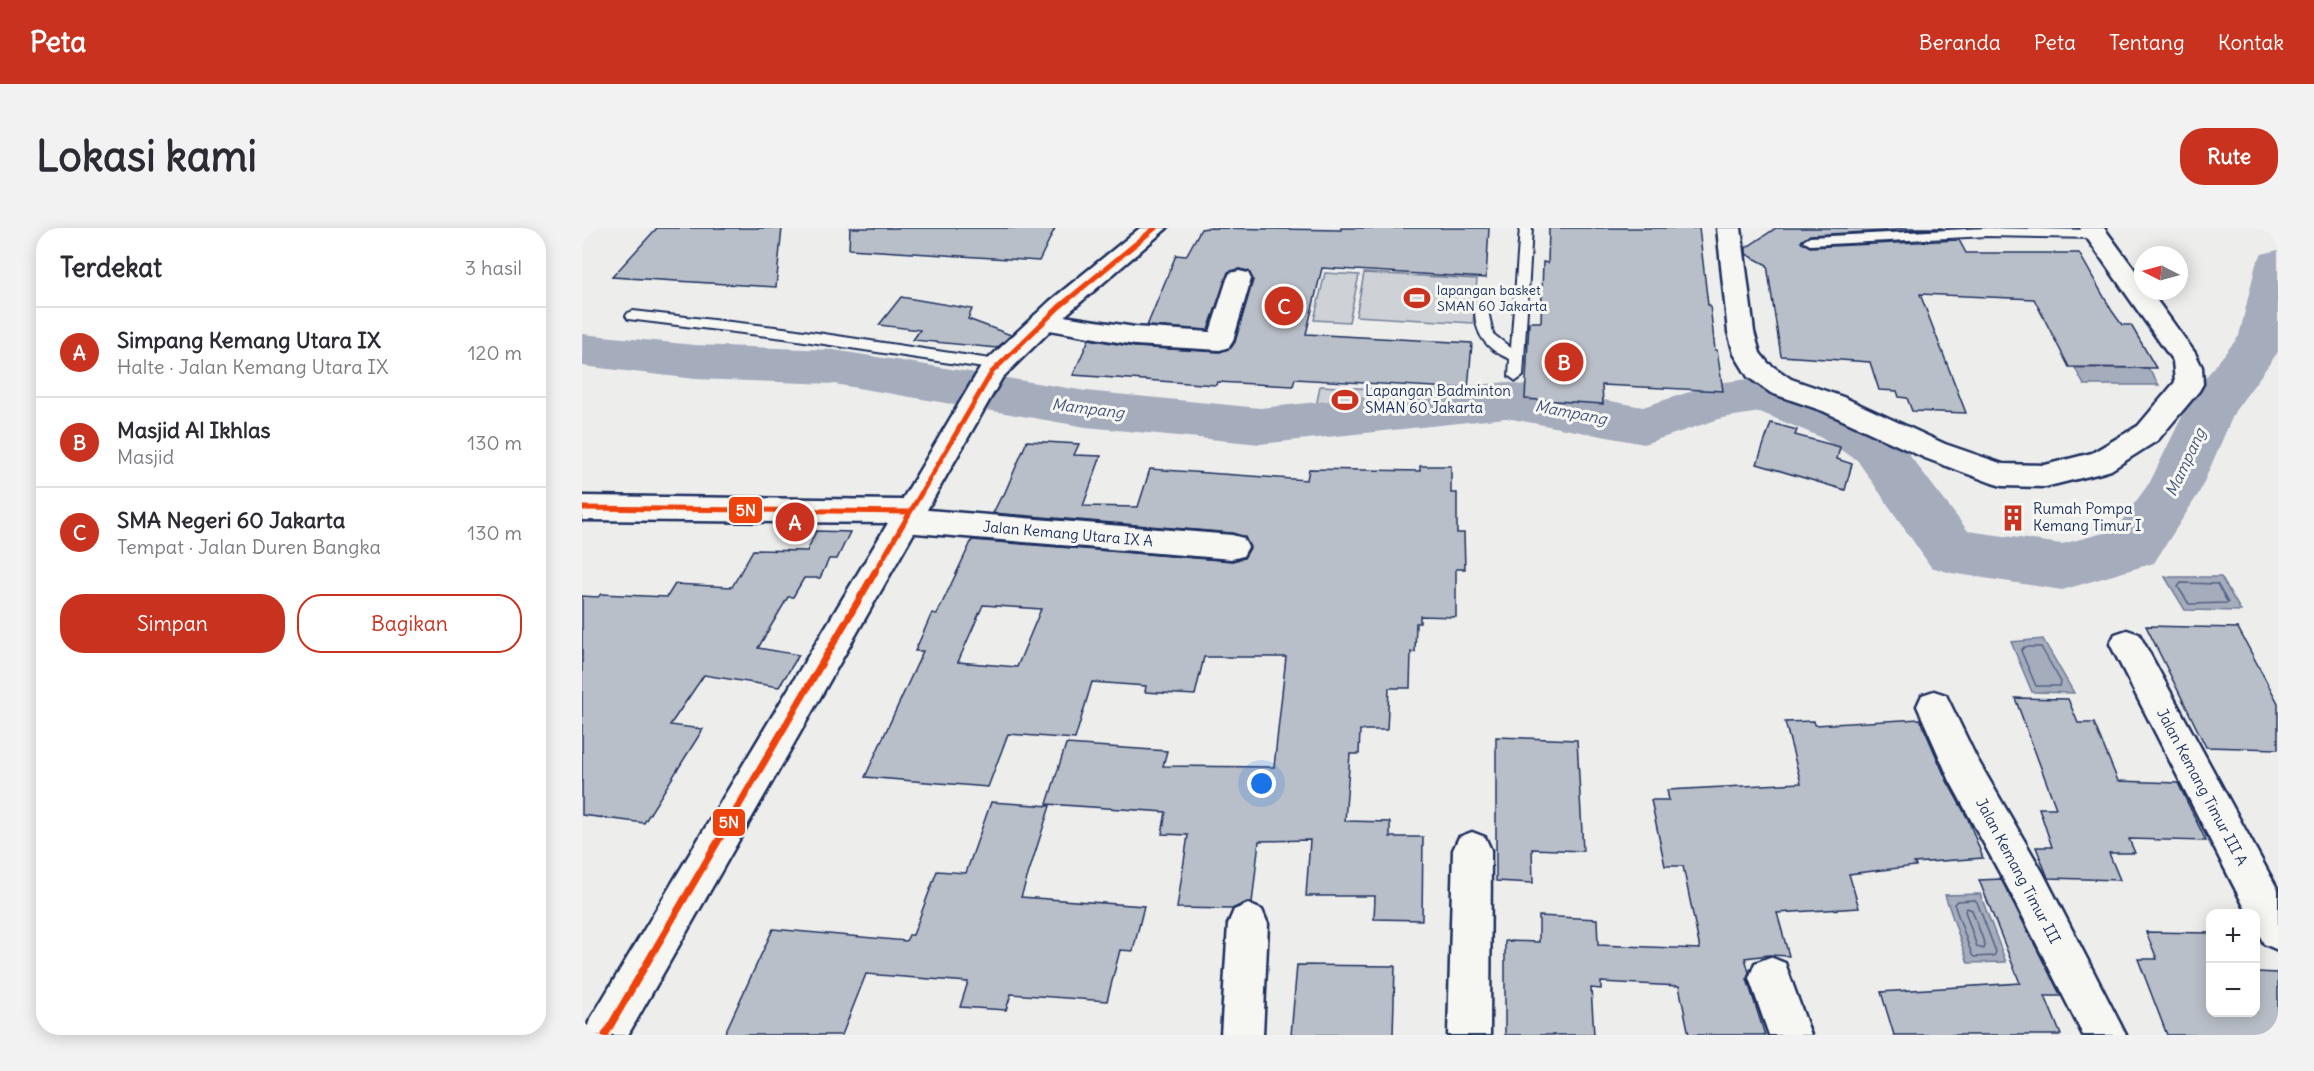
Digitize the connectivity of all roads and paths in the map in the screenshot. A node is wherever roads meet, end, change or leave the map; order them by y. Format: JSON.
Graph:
{"nodes":[{"id":1,"x":1155,"y":228,"type":"edge"},
{"id":2,"x":1526,"y":228,"type":"edge"},
{"id":3,"x":1729,"y":228,"type":"edge"},
{"id":4,"x":2094,"y":231,"type":"edge"},
{"id":5,"x":1810,"y":241,"type":"dead end"},
{"id":6,"x":1239,"y":279,"type":"dead end"},
{"id":7,"x":1482,"y":309,"type":"dead end"},
{"id":8,"x":633,"y":316,"type":"dead end"},
{"id":9,"x":1044,"y":321,"type":"junction"},
{"id":10,"x":1517,"y":356,"type":"junction"},
{"id":11,"x":994,"y":369,"type":"junction"},
{"id":12,"x":1516,"y":376,"type":"dead end"},
{"id":13,"x":582,"y":508,"type":"edge"},
{"id":14,"x":907,"y":516,"type":"junction"},
{"id":15,"x":1232,"y":547,"type":"dead end"},
{"id":16,"x":2127,"y":644,"type":"dead end"},
{"id":17,"x":1934,"y":706,"type":"dead end"},
{"id":18,"x":1472,"y":850,"type":"dead end"},
{"id":19,"x":1248,"y":924,"type":"dead end"},
{"id":20,"x":2278,"y":930,"type":"edge"},
{"id":21,"x":1770,"y":978,"type":"dead end"},
{"id":22,"x":582,"y":1034,"type":"edge"},
{"id":23,"x":594,"y":1035,"type":"edge"},
{"id":24,"x":605,"y":1035,"type":"edge"},
{"id":25,"x":1242,"y":1035,"type":"edge"},
{"id":26,"x":1468,"y":1035,"type":"edge"},
{"id":27,"x":1790,"y":1035,"type":"edge"},
{"id":28,"x":2105,"y":1035,"type":"edge"}],
"edges":[{"from":1,"to":9,"type":"street"},
{"from":2,"to":10,"type":"lane"},
{"from":3,"to":4,"type":"street"},
{"from":4,"to":5,"type":"lane"},
{"from":6,"to":9,"type":"street"},
{"from":7,"to":10,"type":"lane"},
{"from":8,"to":11,"type":"lane"},
{"from":9,"to":11,"type":"street"},
{"from":10,"to":12,"type":"lane"},
{"from":11,"to":14,"type":"street"},
{"from":13,"to":14,"type":"street","name":"Jalan Kemang Utara IX A"},
{"from":14,"to":15,"type":"street","name":"Jalan Kemang Utara IX A"},
{"from":14,"to":24,"type":"street"},
{"from":16,"to":20,"type":"street","name":"Jalan Kemang Timur III A"},
{"from":17,"to":28,"type":"street","name":"Jalan Kemang Timur III"},
{"from":18,"to":26,"type":"street"},
{"from":19,"to":25,"type":"street"},
{"from":21,"to":27,"type":"street"},
{"from":22,"to":23,"type":"street"}]}
